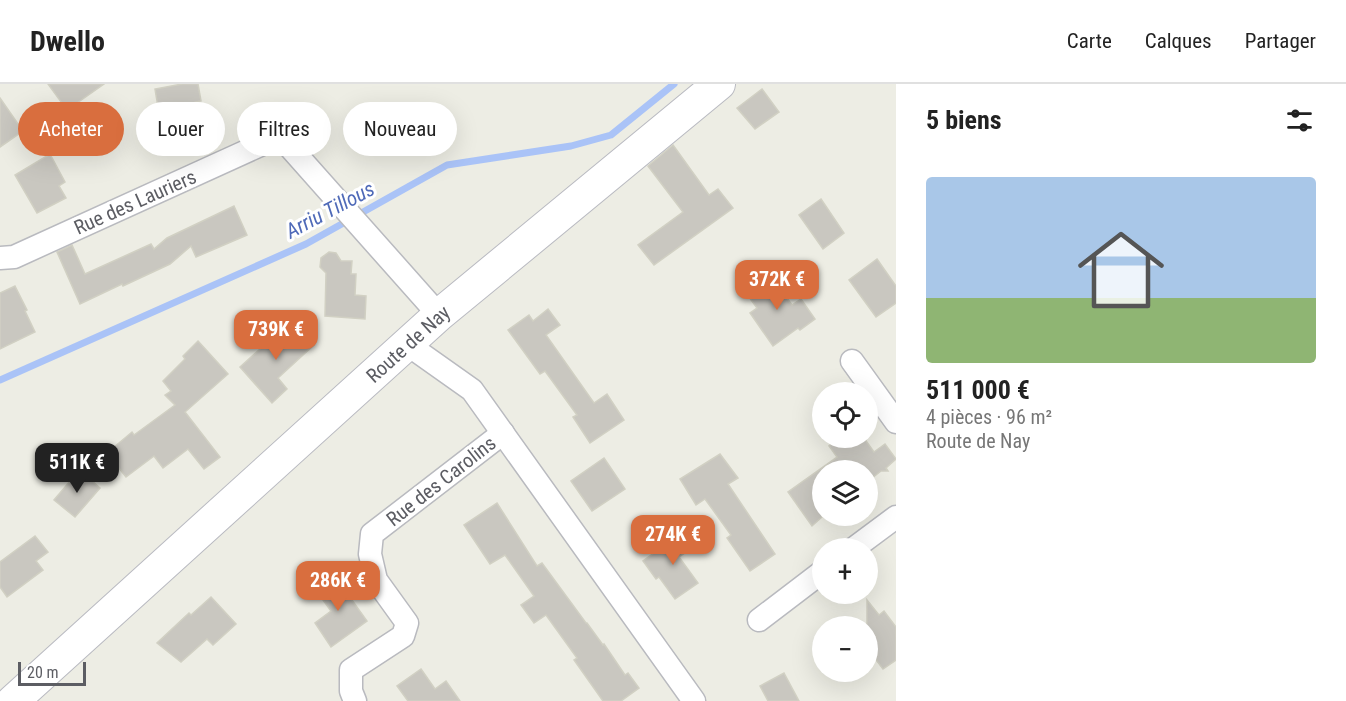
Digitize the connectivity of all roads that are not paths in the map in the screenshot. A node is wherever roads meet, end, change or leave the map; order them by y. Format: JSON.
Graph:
{"nodes":[{"id":1,"x":719,"y":84,"type":"edge"},
{"id":2,"x":0,"y":258,"type":"edge"},
{"id":3,"x":439,"y":315,"type":"junction"},
{"id":4,"x":407,"y":344,"type":"junction"},
{"id":5,"x":852,"y":361,"type":"dead end"},
{"id":6,"x":896,"y":422,"type":"edge"},
{"id":7,"x":503,"y":434,"type":"junction"},
{"id":8,"x":896,"y":517,"type":"edge"},
{"id":9,"x":868,"y":538,"type":"edge"},
{"id":10,"x":812,"y":580,"type":"edge"},
{"id":11,"x":759,"y":620,"type":"dead end"},
{"id":12,"x":13,"y":701,"type":"edge"},
{"id":13,"x":355,"y":701,"type":"edge"},
{"id":14,"x":694,"y":701,"type":"edge"}],
"edges":[{"from":1,"to":3,"type":"main road","name":"Route de Nay"},
{"from":2,"to":3,"type":"street","name":"Rue des Lauriers"},
{"from":3,"to":4,"type":"main road","name":"Route de Nay"},
{"from":4,"to":7,"type":"street","name":"Rue des Carolins"},
{"from":4,"to":12,"type":"main road","name":"Route de Nay"},
{"from":5,"to":6,"type":"street"},
{"from":7,"to":13,"type":"street","name":"Rue des Carolins"},
{"from":7,"to":14,"type":"street","name":"Rue des Carolins"},
{"from":8,"to":9,"type":"street"},
{"from":10,"to":11,"type":"street"}]}
